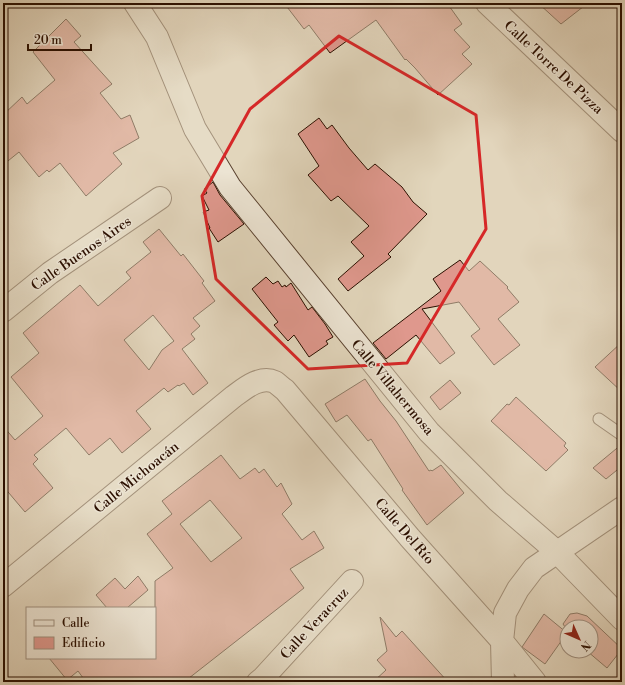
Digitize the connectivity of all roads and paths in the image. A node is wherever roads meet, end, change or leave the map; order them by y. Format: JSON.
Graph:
{"nodes":[{"id":1,"x":135,"y":3,"type":"edge"},
{"id":2,"x":487,"y":3,"type":"edge"},
{"id":3,"x":622,"y":130,"type":"edge"},
{"id":4,"x":160,"y":198,"type":"dead end"},
{"id":5,"x":3,"y":311,"type":"edge"},
{"id":6,"x":274,"y":382,"type":"joint"},
{"id":7,"x":599,"y":418,"type":"dead end"},
{"id":8,"x":622,"y":435,"type":"edge"},
{"id":9,"x":622,"y":508,"type":"edge"},
{"id":10,"x":556,"y":552,"type":"junction"},
{"id":11,"x":352,"y":581,"type":"dead end"},
{"id":12,"x":3,"y":586,"type":"edge"},
{"id":13,"x":622,"y":619,"type":"edge"},
{"id":14,"x":502,"y":641,"type":"junction"},
{"id":15,"x":258,"y":682,"type":"edge"},
{"id":16,"x":503,"y":682,"type":"edge"},
{"id":17,"x":535,"y":682,"type":"edge"}],
"edges":[{"from":1,"to":10,"type":"street","name":"Calle Villahermosa"},
{"from":2,"to":3,"type":"street","name":"Calle Torre De Pizza"},
{"from":4,"to":5,"type":"street","name":"Calle Buenos Aires"},
{"from":6,"to":12,"type":"street","name":"Calle Michoacán"},
{"from":6,"to":14,"type":"street","name":"Calle Del Río"},
{"from":7,"to":8,"type":"lane"},
{"from":9,"to":10,"type":"street"},
{"from":10,"to":13,"type":"street","name":"Calle Villahermosa"},
{"from":10,"to":14,"type":"street"},
{"from":11,"to":15,"type":"street","name":"Calle Veracruz"},
{"from":14,"to":16,"type":"street"},
{"from":14,"to":17,"type":"street","name":"Calle Del Río"}]}
